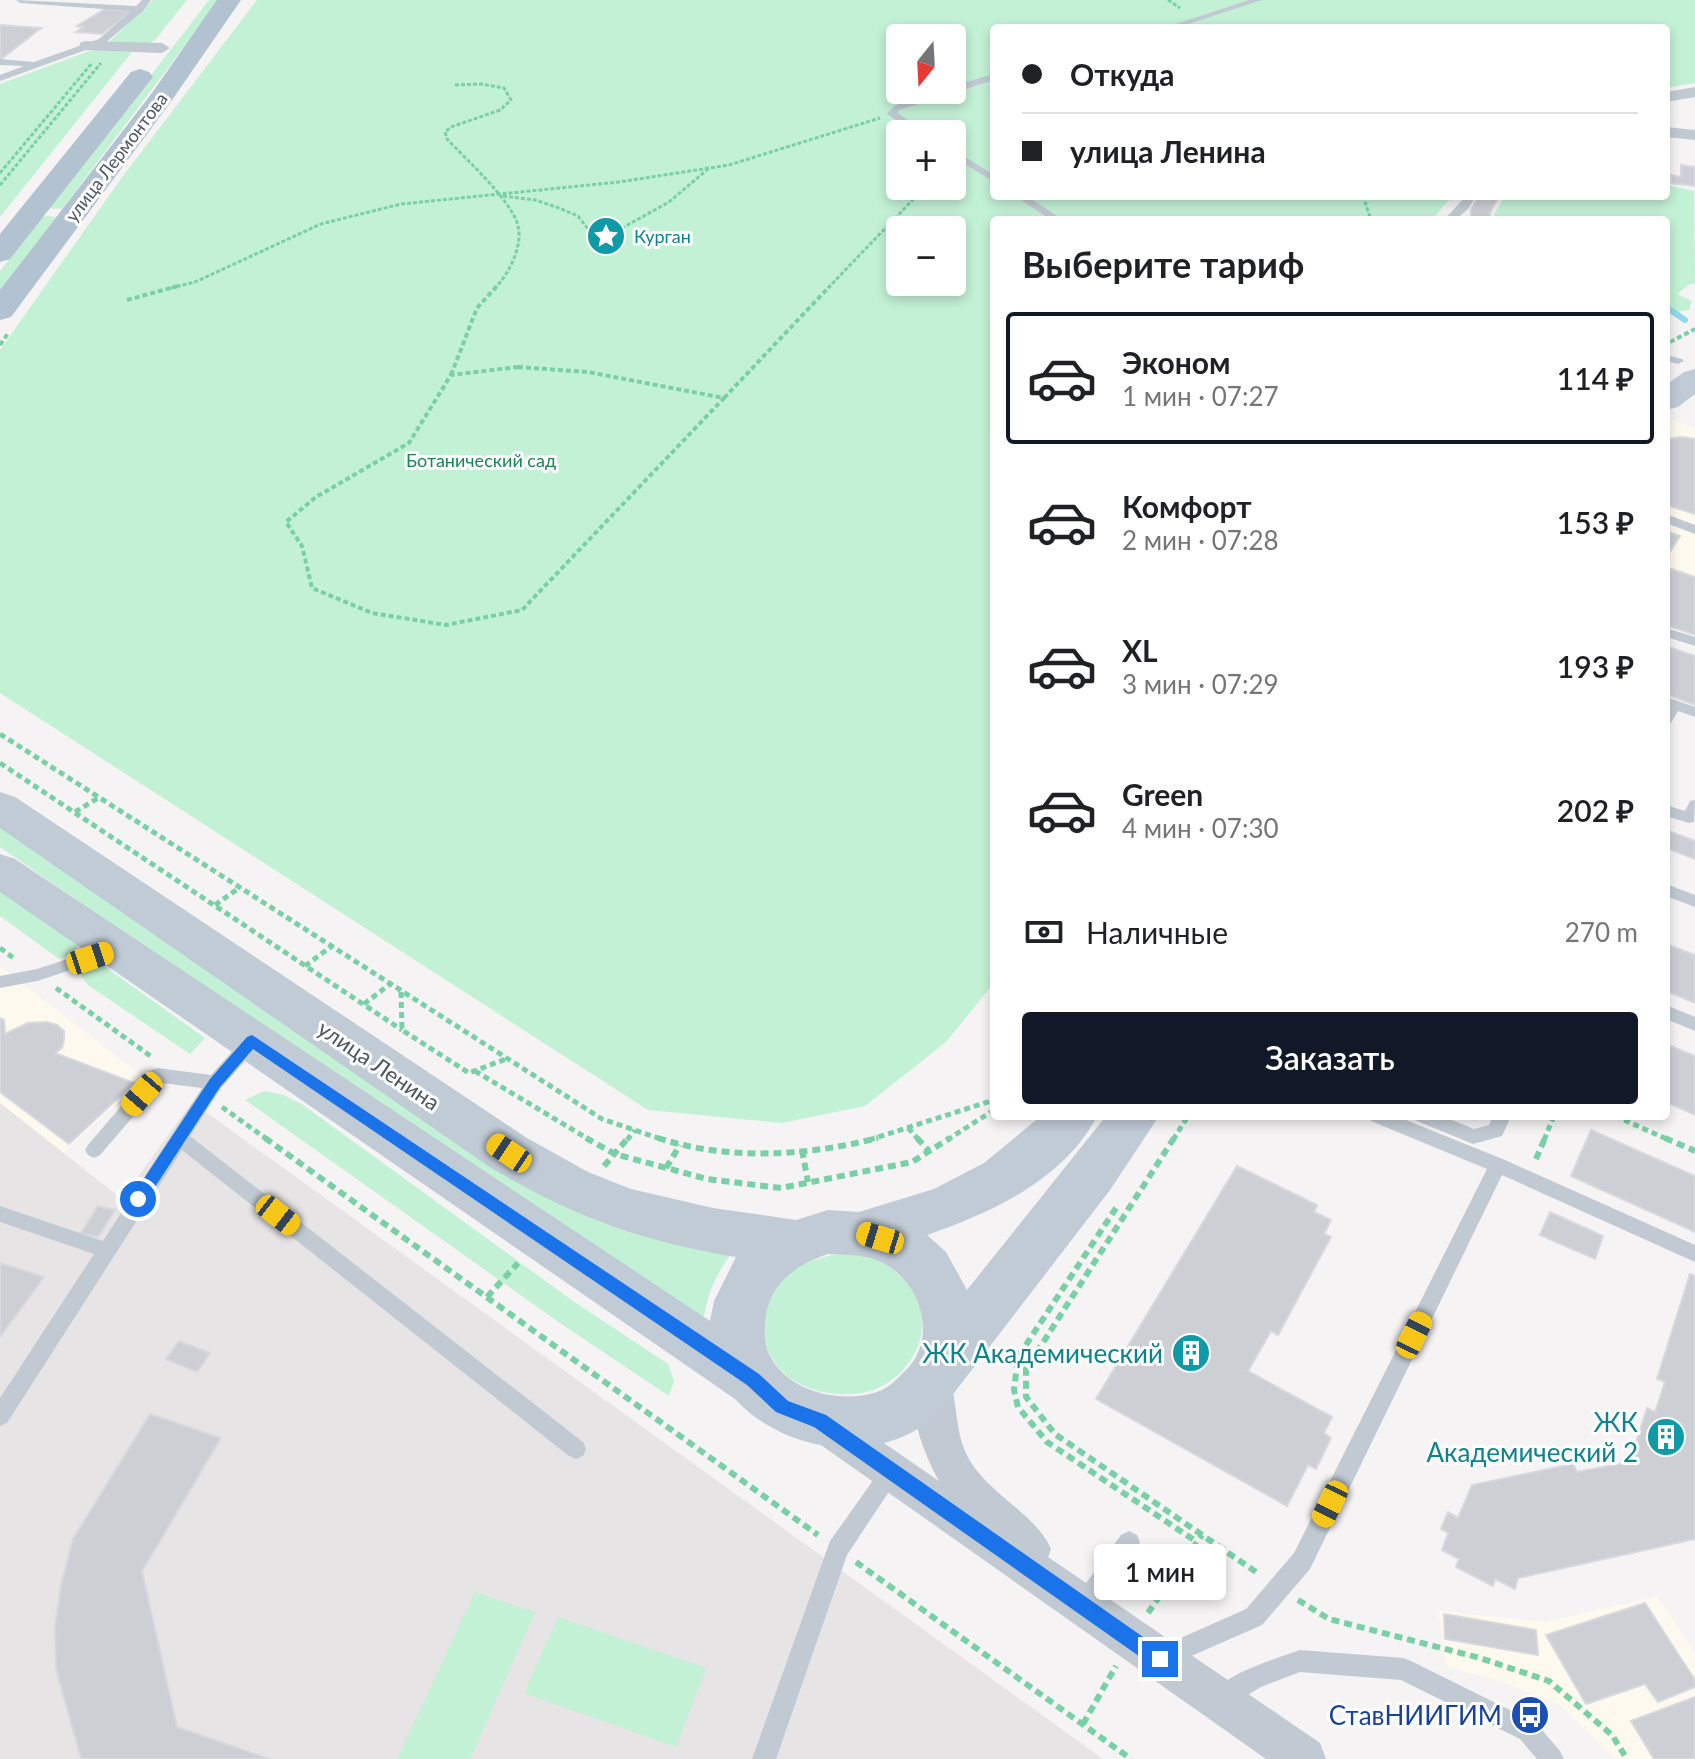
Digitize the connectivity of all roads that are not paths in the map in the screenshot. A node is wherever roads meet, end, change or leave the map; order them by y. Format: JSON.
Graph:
{"nodes":[{"id":1,"x":20,"y":0,"type":"edge"},
{"id":2,"x":147,"y":0,"type":"edge"},
{"id":3,"x":229,"y":0,"type":"edge"},
{"id":4,"x":1258,"y":0,"type":"edge"},
{"id":5,"x":140,"y":9,"type":"junction"},
{"id":6,"x":1180,"y":24,"type":"edge"},
{"id":7,"x":170,"y":37,"type":"joint"},
{"id":8,"x":89,"y":56,"type":"junction"},
{"id":9,"x":0,"y":62,"type":"edge"},
{"id":10,"x":37,"y":65,"type":"junction"},
{"id":11,"x":0,"y":78,"type":"edge"},
{"id":12,"x":990,"y":78,"type":"edge"},
{"id":13,"x":966,"y":85,"type":"edge"},
{"id":14,"x":1695,"y":92,"type":"edge"},
{"id":15,"x":1670,"y":96,"type":"edge"},
{"id":16,"x":906,"y":104,"type":"edge"},
{"id":17,"x":902,"y":120,"type":"edge"},
{"id":18,"x":1670,"y":132,"type":"edge"},
{"id":19,"x":1695,"y":135,"type":"edge"},
{"id":20,"x":966,"y":161,"type":"edge"},
{"id":21,"x":990,"y":176,"type":"edge"},
{"id":22,"x":1026,"y":200,"type":"edge"},
{"id":23,"x":1468,"y":200,"type":"edge"},
{"id":24,"x":30,"y":213,"type":"junction"},
{"id":25,"x":74,"y":214,"type":"junction"},
{"id":26,"x":1052,"y":216,"type":"edge"},
{"id":27,"x":1454,"y":216,"type":"edge"},
{"id":28,"x":0,"y":253,"type":"edge"},
{"id":29,"x":0,"y":311,"type":"edge"},
{"id":30,"x":1680,"y":359,"type":"edge"},
{"id":31,"x":1670,"y":388,"type":"edge"},
{"id":32,"x":1670,"y":520,"type":"edge"},
{"id":33,"x":1695,"y":530,"type":"edge"},
{"id":34,"x":1670,"y":633,"type":"edge"},
{"id":35,"x":1695,"y":642,"type":"edge"},
{"id":36,"x":1670,"y":703,"type":"edge"},
{"id":37,"x":1695,"y":712,"type":"edge"},
{"id":38,"x":1695,"y":805,"type":"edge"},
{"id":39,"x":0,"y":807,"type":"edge"},
{"id":40,"x":1670,"y":811,"type":"edge"},
{"id":41,"x":0,"y":870,"type":"edge"},
{"id":42,"x":1670,"y":892,"type":"edge"},
{"id":43,"x":1695,"y":901,"type":"edge"},
{"id":44,"x":117,"y":949,"type":"junction"},
{"id":45,"x":0,"y":982,"type":"edge"},
{"id":46,"x":1670,"y":1014,"type":"edge"},
{"id":47,"x":1695,"y":1024,"type":"edge"},
{"id":48,"x":252,"y":1041,"type":"junction"},
{"id":49,"x":210,"y":1089,"type":"junction"},
{"id":50,"x":1068,"y":1120,"type":"edge"},
{"id":51,"x":1131,"y":1120,"type":"edge"},
{"id":52,"x":1387,"y":1120,"type":"edge"},
{"id":53,"x":1433,"y":1120,"type":"edge"},
{"id":54,"x":1500,"y":1120,"type":"edge"},
{"id":55,"x":178,"y":1137,"type":"junction"},
{"id":56,"x":94,"y":1150,"type":"dead end"},
{"id":57,"x":1498,"y":1165,"type":"junction"},
{"id":58,"x":0,"y":1214,"type":"edge"},
{"id":59,"x":863,"y":1233,"type":"junction"},
{"id":60,"x":795,"y":1242,"type":"junction"},
{"id":61,"x":106,"y":1250,"type":"junction"},
{"id":62,"x":1695,"y":1254,"type":"edge"},
{"id":63,"x":940,"y":1369,"type":"junction"},
{"id":64,"x":753,"y":1380,"type":"junction"},
{"id":65,"x":0,"y":1416,"type":"edge"},
{"id":66,"x":820,"y":1421,"type":"junction"},
{"id":67,"x":576,"y":1449,"type":"dead end"},
{"id":68,"x":891,"y":1472,"type":"junction"},
{"id":69,"x":1129,"y":1542,"type":"dead end"},
{"id":70,"x":1102,"y":1610,"type":"junction"},
{"id":71,"x":1160,"y":1659,"type":"junction"},
{"id":72,"x":1219,"y":1700,"type":"junction"},
{"id":73,"x":764,"y":1759,"type":"edge"},
{"id":74,"x":1304,"y":1759,"type":"edge"},
{"id":75,"x":1552,"y":1759,"type":"edge"}],
"edges":[{"from":1,"to":5,"type":"lane"},
{"from":2,"to":5,"type":"lane"},
{"from":3,"to":25,"type":"main road","name":"улица Лермонтова"},
{"from":4,"to":6,"type":"lane"},
{"from":5,"to":8,"type":"lane"},
{"from":7,"to":8,"type":"street"},
{"from":7,"to":24,"type":"main road","name":"улица Лермонтова"},
{"from":8,"to":10,"type":"lane"},
{"from":9,"to":10,"type":"lane"},
{"from":10,"to":11,"type":"lane"},
{"from":12,"to":13,"type":"lane"},
{"from":14,"to":15,"type":"street"},
{"from":16,"to":17,"type":"lane"},
{"from":18,"to":19,"type":"street"},
{"from":20,"to":21,"type":"lane"},
{"from":22,"to":26,"type":"lane"},
{"from":23,"to":27,"type":"lane"},
{"from":24,"to":25,"type":"main road"},
{"from":24,"to":28,"type":"main road","name":"улица Лермонтова"},
{"from":25,"to":29,"type":"main road","name":"улица Лермонтова"},
{"from":30,"to":31,"type":"main road"},
{"from":32,"to":33,"type":"lane"},
{"from":34,"to":35,"type":"lane"},
{"from":36,"to":37,"type":"lane"},
{"from":38,"to":40,"type":"lane"},
{"from":39,"to":60,"type":"main road","name":"улица Ленина"},
{"from":41,"to":44,"type":"main road"},
{"from":42,"to":43,"type":"lane"},
{"from":44,"to":45,"type":"lane"},
{"from":44,"to":48,"type":"main road"},
{"from":46,"to":47,"type":"lane"},
{"from":48,"to":49,"type":"lane"},
{"from":48,"to":64,"type":"main road"},
{"from":49,"to":55,"type":"lane"},
{"from":49,"to":56,"type":"lane"},
{"from":50,"to":59,"type":"main road"},
{"from":51,"to":63,"type":"main road"},
{"from":52,"to":57,"type":"lane"},
{"from":53,"to":54,"type":"lane"},
{"from":55,"to":61,"type":"lane"},
{"from":55,"to":67,"type":"lane"},
{"from":57,"to":62,"type":"lane"},
{"from":57,"to":71,"type":"lane"},
{"from":58,"to":61,"type":"lane"},
{"from":59,"to":60,"type":"main road"},
{"from":59,"to":63,"type":"main road"},
{"from":60,"to":64,"type":"main road"},
{"from":61,"to":65,"type":"lane"},
{"from":63,"to":66,"type":"main road"},
{"from":63,"to":70,"type":"street"},
{"from":64,"to":66,"type":"main road"},
{"from":66,"to":68,"type":"street"},
{"from":68,"to":70,"type":"street"},
{"from":68,"to":73,"type":"lane"},
{"from":69,"to":70,"type":"lane"},
{"from":70,"to":71,"type":"street"},
{"from":71,"to":72,"type":"street"},
{"from":72,"to":74,"type":"street"},
{"from":72,"to":75,"type":"lane"}]}
